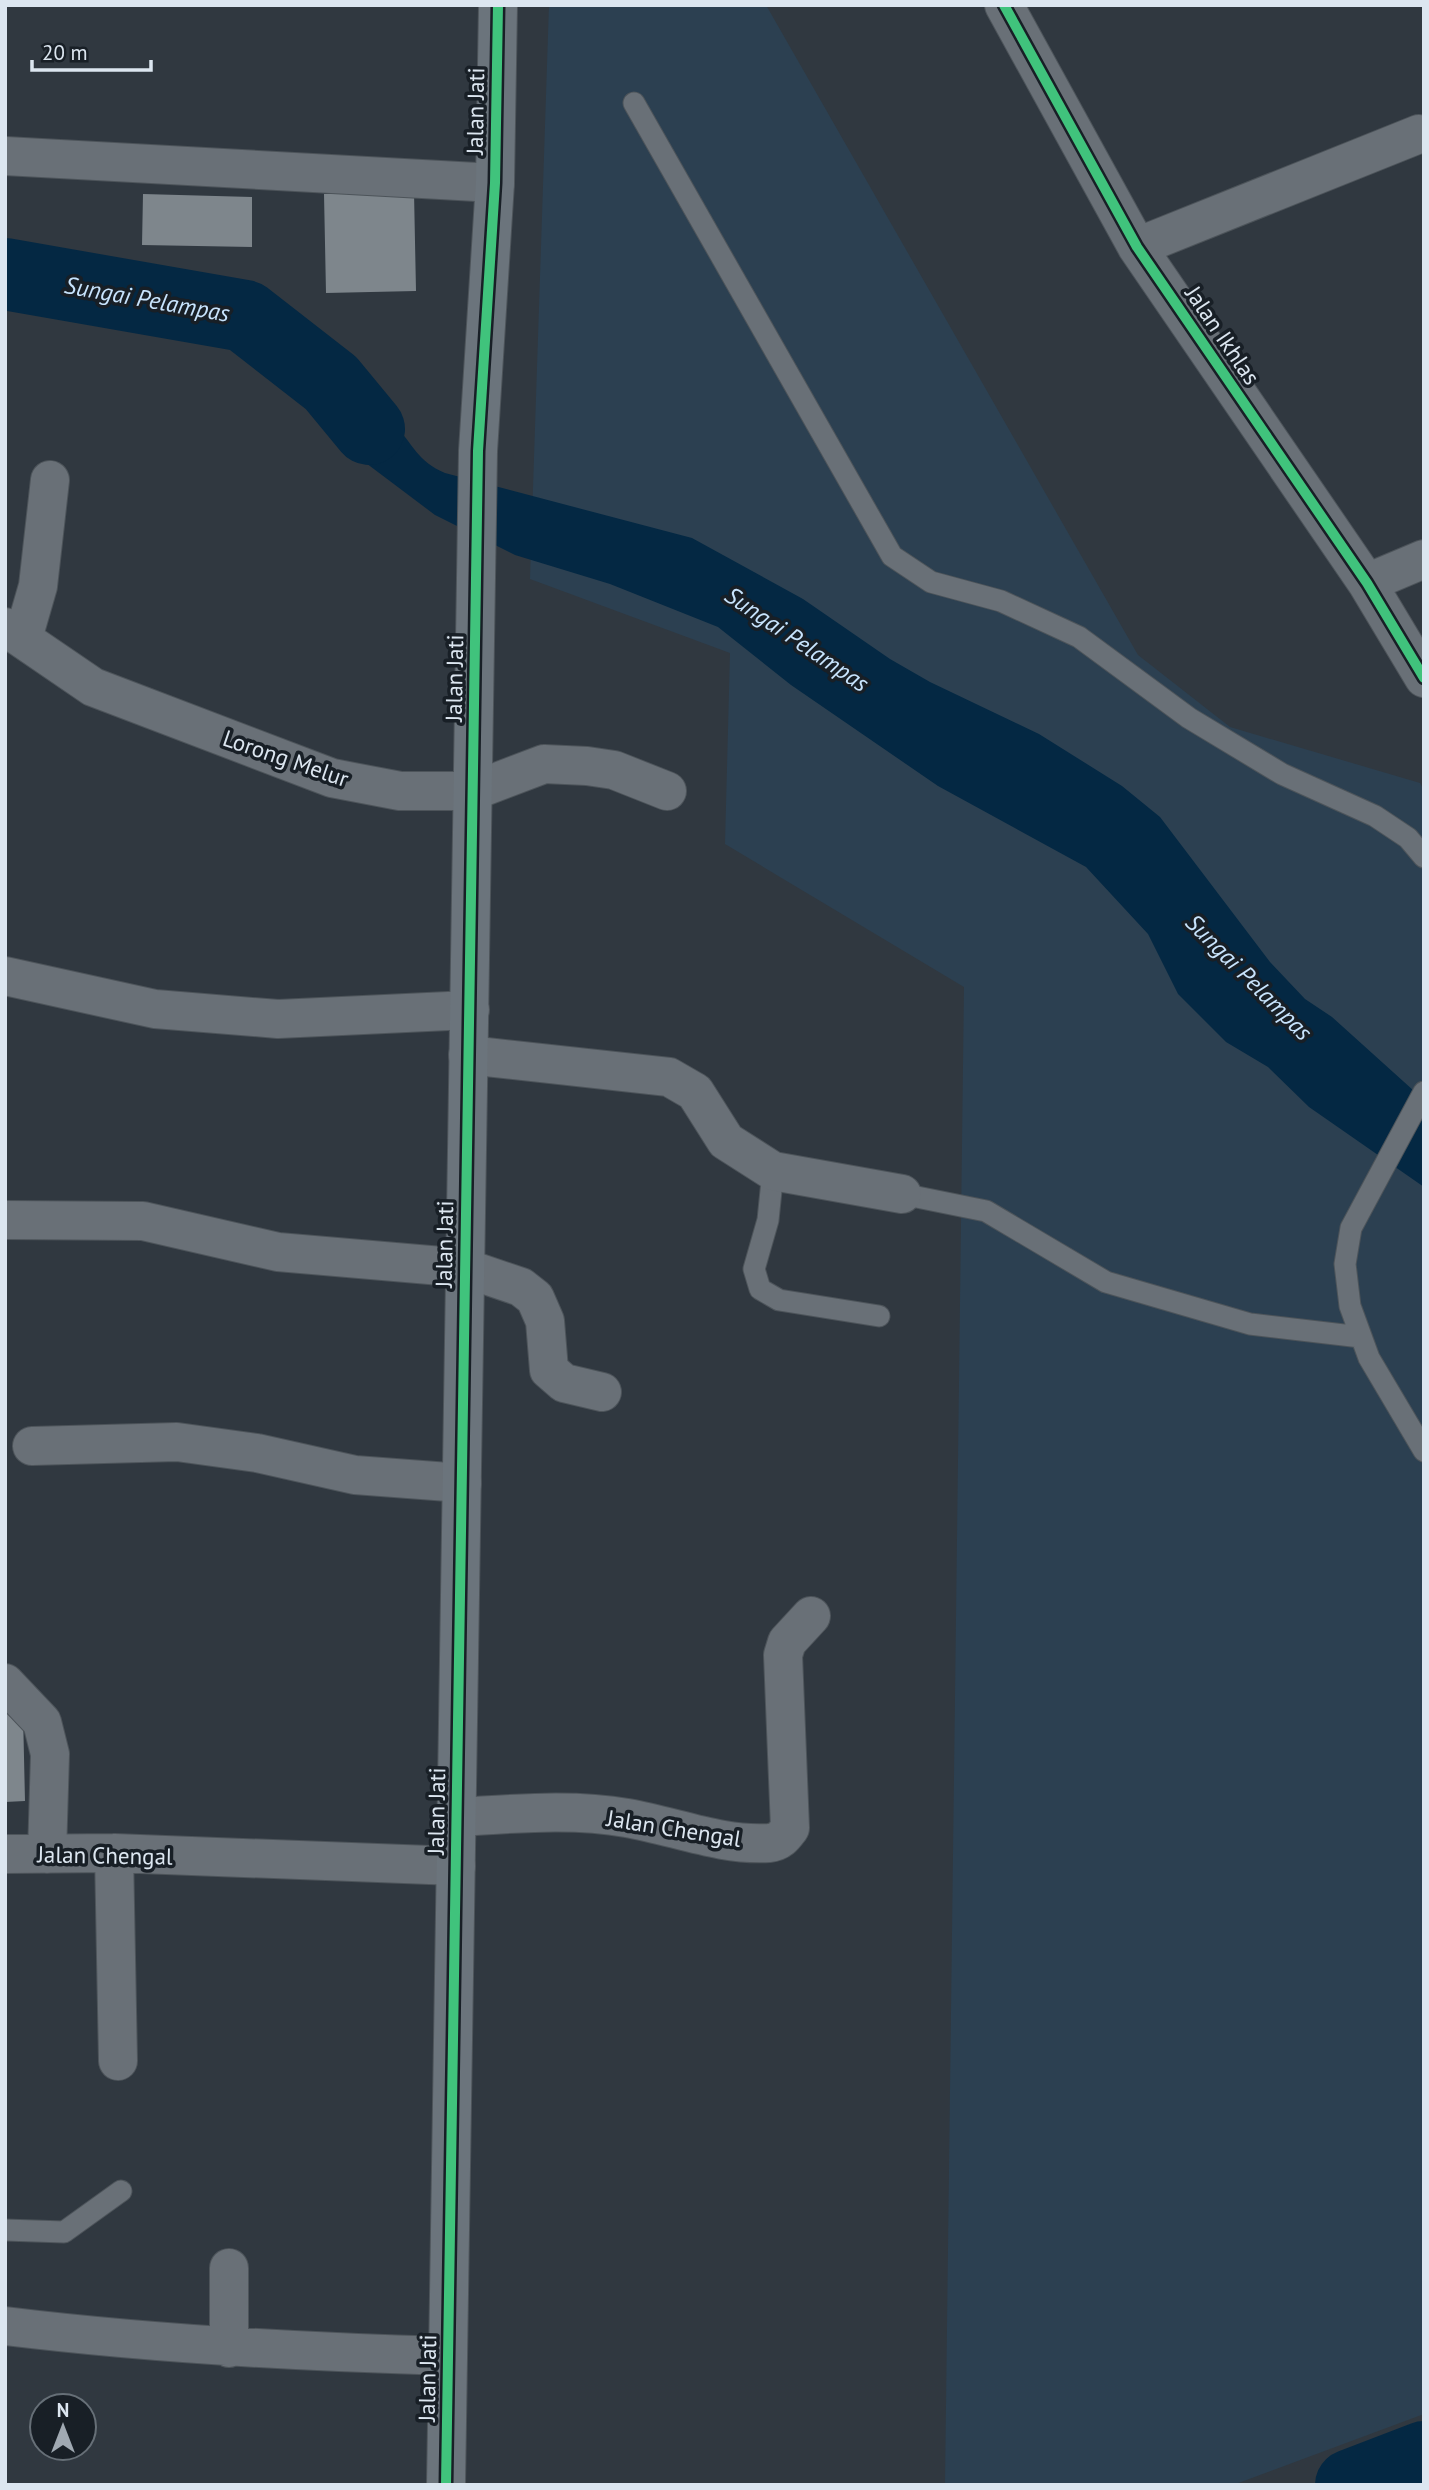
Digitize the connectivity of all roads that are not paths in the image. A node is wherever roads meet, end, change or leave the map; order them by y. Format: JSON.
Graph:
{"nodes":[{"id":1,"x":498,"y":5,"type":"edge"},
{"id":2,"x":1004,"y":5,"type":"edge"},
{"id":3,"x":634,"y":103,"type":"dead end"},
{"id":4,"x":1419,"y":134,"type":"dead end"},
{"id":5,"x":5,"y":156,"type":"edge"},
{"id":6,"x":495,"y":183,"type":"junction"},
{"id":7,"x":1138,"y":247,"type":"junction"},
{"id":8,"x":50,"y":480,"type":"dead end"},
{"id":9,"x":1424,"y":559,"type":"edge"},
{"id":10,"x":1367,"y":583,"type":"junction"},
{"id":11,"x":14,"y":633,"type":"edge"},
{"id":12,"x":1424,"y":678,"type":"edge"},
{"id":13,"x":473,"y":791,"type":"junction"},
{"id":14,"x":667,"y":791,"type":"dead end"},
{"id":15,"x":1424,"y":857,"type":"edge"},
{"id":16,"x":5,"y":976,"type":"edge"},
{"id":17,"x":470,"y":1010,"type":"junction"},
{"id":18,"x":468,"y":1055,"type":"junction"},
{"id":19,"x":1424,"y":1092,"type":"edge"},
{"id":20,"x":773,"y":1171,"type":"junction"},
{"id":21,"x":902,"y":1194,"type":"joint"},
{"id":22,"x":5,"y":1220,"type":"edge"},
{"id":23,"x":465,"y":1268,"type":"junction"},
{"id":24,"x":879,"y":1316,"type":"dead end"},
{"id":25,"x":1361,"y":1337,"type":"junction"},
{"id":26,"x":603,"y":1392,"type":"dead end"},
{"id":27,"x":33,"y":1446,"type":"dead end"},
{"id":28,"x":1424,"y":1451,"type":"edge"},
{"id":29,"x":462,"y":1483,"type":"junction"},
{"id":30,"x":811,"y":1616,"type":"dead end"},
{"id":31,"x":5,"y":1684,"type":"edge"},
{"id":32,"x":457,"y":1817,"type":"junction"},
{"id":33,"x":114,"y":1853,"type":"junction"},
{"id":34,"x":5,"y":1854,"type":"edge"},
{"id":35,"x":47,"y":1854,"type":"junction"},
{"id":36,"x":456,"y":1866,"type":"junction"},
{"id":37,"x":118,"y":2061,"type":"dead end"},
{"id":38,"x":121,"y":2192,"type":"dead end"},
{"id":39,"x":5,"y":2230,"type":"edge"},
{"id":40,"x":229,"y":2268,"type":"dead end"},
{"id":41,"x":5,"y":2326,"type":"edge"},
{"id":42,"x":229,"y":2348,"type":"junction"},
{"id":43,"x":448,"y":2356,"type":"junction"},
{"id":44,"x":446,"y":2485,"type":"edge"}],
"edges":[{"from":1,"to":6,"type":"street","name":"Jalan Jati"},
{"from":2,"to":7,"type":"street","name":"Jalan Ikhlas"},
{"from":3,"to":15,"type":"lane"},
{"from":4,"to":7,"type":"street"},
{"from":5,"to":6,"type":"street"},
{"from":6,"to":13,"type":"street","name":"Jalan Jati"},
{"from":7,"to":10,"type":"street","name":"Jalan Ikhlas"},
{"from":8,"to":11,"type":"street"},
{"from":9,"to":10,"type":"street"},
{"from":10,"to":12,"type":"street","name":"Jalan Ikhlas"},
{"from":11,"to":13,"type":"street","name":"Lorong Melur"},
{"from":13,"to":14,"type":"street","name":"Lorong Melur"},
{"from":13,"to":17,"type":"street","name":"Jalan Jati"},
{"from":16,"to":17,"type":"street"},
{"from":17,"to":18,"type":"street","name":"Jalan Jati"},
{"from":18,"to":20,"type":"street"},
{"from":18,"to":23,"type":"street","name":"Jalan Jati"},
{"from":19,"to":25,"type":"lane"},
{"from":20,"to":21,"type":"street"},
{"from":20,"to":24,"type":"lane"},
{"from":21,"to":25,"type":"lane"},
{"from":22,"to":23,"type":"street"},
{"from":23,"to":26,"type":"street"},
{"from":23,"to":29,"type":"street","name":"Jalan Jati"},
{"from":25,"to":28,"type":"lane"},
{"from":27,"to":29,"type":"street"},
{"from":29,"to":32,"type":"street","name":"Jalan Jati"},
{"from":30,"to":32,"type":"street","name":"Jalan Chengal"},
{"from":31,"to":35,"type":"street"},
{"from":32,"to":36,"type":"street","name":"Jalan Jati"},
{"from":33,"to":35,"type":"street","name":"Jalan Chengal"},
{"from":33,"to":36,"type":"street","name":"Jalan Chengal"},
{"from":33,"to":37,"type":"street"},
{"from":34,"to":35,"type":"street","name":"Jalan Chengal"},
{"from":36,"to":43,"type":"street","name":"Jalan Jati"},
{"from":38,"to":39,"type":"lane"},
{"from":40,"to":42,"type":"street"},
{"from":41,"to":42,"type":"street"},
{"from":42,"to":43,"type":"street"},
{"from":43,"to":44,"type":"street","name":"Jalan Jati"}]}
